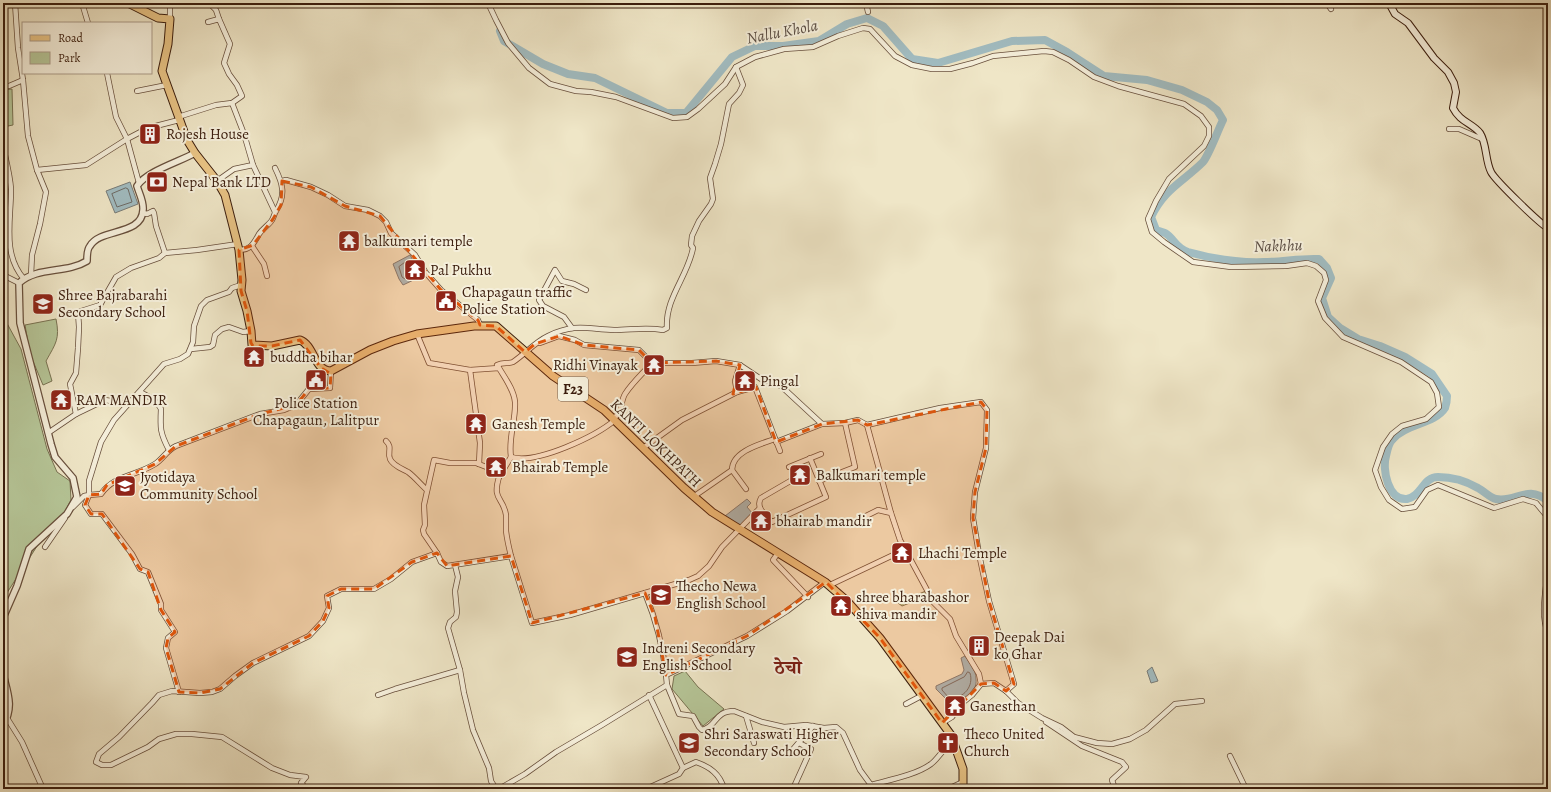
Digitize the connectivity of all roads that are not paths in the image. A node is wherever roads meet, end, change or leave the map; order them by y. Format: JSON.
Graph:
{"nodes":[{"id":1,"x":15,"y":3,"type":"edge"},
{"id":2,"x":82,"y":3,"type":"edge"},
{"id":3,"x":128,"y":3,"type":"edge"},
{"id":4,"x":170,"y":3,"type":"edge"},
{"id":5,"x":208,"y":3,"type":"edge"},
{"id":6,"x":488,"y":3,"type":"edge"},
{"id":7,"x":866,"y":3,"type":"edge"},
{"id":8,"x":1327,"y":3,"type":"edge"},
{"id":9,"x":1389,"y":3,"type":"edge"},
{"id":10,"x":185,"y":5,"type":"dead end"},
{"id":11,"x":1331,"y":9,"type":"dead end"},
{"id":12,"x":868,"y":12,"type":"dead end"},
{"id":13,"x":170,"y":19,"type":"junction"},
{"id":14,"x":219,"y":19,"type":"junction"},
{"id":15,"x":88,"y":22,"type":"edge"},
{"id":16,"x":208,"y":22,"type":"dead end"},
{"id":17,"x":736,"y":67,"type":"junction"},
{"id":18,"x":22,"y":74,"type":"edge"},
{"id":19,"x":22,"y":74,"type":"edge"},
{"id":20,"x":107,"y":74,"type":"edge"},
{"id":21,"x":23,"y":80,"type":"junction"},
{"id":22,"x":167,"y":85,"type":"junction"},
{"id":23,"x":3,"y":86,"type":"edge"},
{"id":24,"x":137,"y":91,"type":"dead end"},
{"id":25,"x":232,"y":103,"type":"junction"},
{"id":26,"x":178,"y":118,"type":"junction"},
{"id":27,"x":1449,"y":129,"type":"dead end"},
{"id":28,"x":127,"y":139,"type":"junction"},
{"id":29,"x":1482,"y":139,"type":"junction"},
{"id":30,"x":3,"y":146,"type":"edge"},
{"id":31,"x":195,"y":153,"type":"junction"},
{"id":32,"x":253,"y":165,"type":"junction"},
{"id":33,"x":275,"y":168,"type":"dead end"},
{"id":34,"x":37,"y":170,"type":"junction"},
{"id":35,"x":217,"y":181,"type":"junction"},
{"id":36,"x":282,"y":181,"type":"junction"},
{"id":37,"x":139,"y":183,"type":"junction"},
{"id":38,"x":275,"y":212,"type":"junction"},
{"id":39,"x":143,"y":213,"type":"junction"},
{"id":40,"x":1548,"y":228,"type":"edge"},
{"id":41,"x":252,"y":246,"type":"junction"},
{"id":42,"x":238,"y":247,"type":"junction"},
{"id":43,"x":165,"y":253,"type":"junction"},
{"id":44,"x":3,"y":275,"type":"edge"},
{"id":45,"x":32,"y":275,"type":"junction"},
{"id":46,"x":267,"y":276,"type":"dead end"},
{"id":47,"x":24,"y":279,"type":"junction"},
{"id":48,"x":19,"y":283,"type":"junction"},
{"id":49,"x":241,"y":285,"type":"junction"},
{"id":50,"x":586,"y":290,"type":"dead end"},
{"id":51,"x":480,"y":325,"type":"junction"},
{"id":52,"x":572,"y":328,"type":"junction"},
{"id":53,"x":251,"y":331,"type":"junction"},
{"id":54,"x":417,"y":334,"type":"junction"},
{"id":55,"x":535,"y":344,"type":"junction"},
{"id":56,"x":191,"y":349,"type":"junction"},
{"id":57,"x":525,"y":352,"type":"junction"},
{"id":58,"x":652,"y":363,"type":"junction"},
{"id":59,"x":740,"y":365,"type":"junction"},
{"id":60,"x":499,"y":368,"type":"junction"},
{"id":61,"x":470,"y":370,"type":"junction"},
{"id":62,"x":331,"y":371,"type":"junction"},
{"id":63,"x":140,"y":392,"type":"junction"},
{"id":64,"x":737,"y":392,"type":"junction"},
{"id":65,"x":128,"y":404,"type":"junction"},
{"id":66,"x":76,"y":414,"type":"junction"},
{"id":67,"x":614,"y":419,"type":"junction"},
{"id":68,"x":846,"y":423,"type":"junction"},
{"id":69,"x":822,"y":424,"type":"junction"},
{"id":70,"x":867,"y":425,"type":"junction"},
{"id":71,"x":48,"y":433,"type":"junction"},
{"id":72,"x":386,"y":441,"type":"dead end"},
{"id":73,"x":775,"y":441,"type":"junction"},
{"id":74,"x":643,"y":448,"type":"junction"},
{"id":75,"x":169,"y":450,"type":"junction"},
{"id":76,"x":780,"y":451,"type":"dead end"},
{"id":77,"x":822,"y":454,"type":"dead end"},
{"id":78,"x":511,"y":457,"type":"junction"},
{"id":79,"x":810,"y":458,"type":"junction"},
{"id":80,"x":479,"y":464,"type":"junction"},
{"id":81,"x":789,"y":467,"type":"dead end"},
{"id":82,"x":732,"y":470,"type":"junction"},
{"id":83,"x":499,"y":477,"type":"junction"},
{"id":84,"x":792,"y":480,"type":"dead end"},
{"id":85,"x":819,"y":481,"type":"junction"},
{"id":86,"x":746,"y":489,"type":"dead end"},
{"id":87,"x":427,"y":490,"type":"junction"},
{"id":88,"x":89,"y":495,"type":"junction"},
{"id":89,"x":693,"y":497,"type":"junction"},
{"id":90,"x":759,"y":506,"type":"junction"},
{"id":91,"x":891,"y":513,"type":"junction"},
{"id":92,"x":866,"y":516,"type":"dead end"},
{"id":93,"x":739,"y":529,"type":"junction"},
{"id":94,"x":1548,"y":530,"type":"edge"},
{"id":95,"x":45,"y":548,"type":"dead end"},
{"id":96,"x":906,"y":548,"type":"junction"},
{"id":97,"x":437,"y":553,"type":"junction"},
{"id":98,"x":778,"y":553,"type":"junction"},
{"id":99,"x":511,"y":556,"type":"junction"},
{"id":100,"x":455,"y":565,"type":"junction"},
{"id":101,"x":1548,"y":570,"type":"edge"},
{"id":102,"x":827,"y":584,"type":"junction"},
{"id":103,"x":645,"y":593,"type":"junction"},
{"id":104,"x":808,"y":597,"type":"junction"},
{"id":105,"x":3,"y":618,"type":"edge"},
{"id":106,"x":1548,"y":633,"type":"edge"},
{"id":107,"x":460,"y":670,"type":"junction"},
{"id":108,"x":3,"y":674,"type":"edge"},
{"id":109,"x":666,"y":675,"type":"junction"},
{"id":110,"x":981,"y":684,"type":"junction"},
{"id":111,"x":667,"y":685,"type":"junction"},
{"id":112,"x":1006,"y":690,"type":"junction"},
{"id":113,"x":179,"y":692,"type":"junction"},
{"id":114,"x":378,"y":695,"type":"dead end"},
{"id":115,"x":923,"y":695,"type":"junction"},
{"id":116,"x":649,"y":696,"type":"junction"},
{"id":117,"x":1202,"y":701,"type":"dead end"},
{"id":118,"x":906,"y":704,"type":"dead end"},
{"id":119,"x":746,"y":716,"type":"junction"},
{"id":120,"x":7,"y":718,"type":"junction"},
{"id":121,"x":1042,"y":718,"type":"junction"},
{"id":122,"x":942,"y":723,"type":"junction"},
{"id":123,"x":3,"y":726,"type":"edge"},
{"id":124,"x":813,"y":726,"type":"junction"},
{"id":125,"x":799,"y":742,"type":"junction"},
{"id":126,"x":754,"y":743,"type":"dead end"},
{"id":127,"x":954,"y":743,"type":"junction"},
{"id":128,"x":789,"y":754,"type":"dead end"},
{"id":129,"x":1230,"y":756,"type":"dead end"},
{"id":130,"x":683,"y":768,"type":"junction"},
{"id":131,"x":302,"y":785,"type":"dead end"},
{"id":132,"x":963,"y":786,"type":"edge"},
{"id":133,"x":793,"y":788,"type":"edge"},
{"id":134,"x":43,"y":789,"type":"edge"},
{"id":135,"x":496,"y":789,"type":"edge"},
{"id":136,"x":499,"y":789,"type":"edge"},
{"id":137,"x":646,"y":789,"type":"edge"},
{"id":138,"x":724,"y":789,"type":"edge"},
{"id":139,"x":948,"y":789,"type":"edge"},
{"id":140,"x":1115,"y":789,"type":"edge"},
{"id":141,"x":1248,"y":789,"type":"edge"}],
"edges":[{"from":1,"to":18,"type":"street"},
{"from":2,"to":15,"type":"street"},
{"from":3,"to":13,"type":"main road"},
{"from":4,"to":13,"type":"street"},
{"from":5,"to":10,"type":"street"},
{"from":5,"to":14,"type":"street"},
{"from":6,"to":17,"type":"street"},
{"from":7,"to":12,"type":"street"},
{"from":8,"to":11,"type":"street"},
{"from":9,"to":29,"type":"main road"},
{"from":13,"to":22,"type":"main road"},
{"from":14,"to":16,"type":"street"},
{"from":14,"to":25,"type":"street"},
{"from":17,"to":52,"type":"street"},
{"from":17,"to":94,"type":"street"},
{"from":19,"to":21,"type":"street"},
{"from":20,"to":28,"type":"street"},
{"from":21,"to":23,"type":"street"},
{"from":21,"to":34,"type":"street"},
{"from":22,"to":24,"type":"street"},
{"from":22,"to":26,"type":"main road"},
{"from":25,"to":26,"type":"street"},
{"from":25,"to":32,"type":"street"},
{"from":26,"to":28,"type":"street"},
{"from":26,"to":31,"type":"main road"},
{"from":27,"to":29,"type":"street"},
{"from":28,"to":34,"type":"street"},
{"from":28,"to":37,"type":"street"},
{"from":29,"to":40,"type":"main road"},
{"from":30,"to":47,"type":"street"},
{"from":31,"to":35,"type":"main road"},
{"from":31,"to":37,"type":"street"},
{"from":32,"to":35,"type":"street"},
{"from":32,"to":38,"type":"street"},
{"from":33,"to":36,"type":"street"},
{"from":34,"to":45,"type":"street"},
{"from":35,"to":42,"type":"main road"},
{"from":36,"to":38,"type":"street"},
{"from":36,"to":51,"type":"street"},
{"from":37,"to":39,"type":"street"},
{"from":38,"to":41,"type":"street"},
{"from":39,"to":43,"type":"street"},
{"from":39,"to":45,"type":"street"},
{"from":41,"to":42,"type":"street"},
{"from":41,"to":46,"type":"street"},
{"from":42,"to":43,"type":"street"},
{"from":42,"to":49,"type":"main road"},
{"from":43,"to":66,"type":"street"},
{"from":44,"to":48,"type":"street"},
{"from":45,"to":47,"type":"street"},
{"from":47,"to":48,"type":"street"},
{"from":48,"to":71,"type":"street"},
{"from":49,"to":53,"type":"main road"},
{"from":49,"to":56,"type":"street"},
{"from":50,"to":52,"type":"street"},
{"from":51,"to":54,"type":"main road","name":"KANTI LOKHPATH","number":"F23"},
{"from":51,"to":57,"type":"main road","name":"KANTI LOKHPATH","number":"F23"},
{"from":52,"to":55,"type":"street"},
{"from":53,"to":56,"type":"street"},
{"from":53,"to":62,"type":"main road"},
{"from":54,"to":61,"type":"street"},
{"from":54,"to":62,"type":"main road","name":"KANTI LOKHPATH","number":"F23"},
{"from":55,"to":57,"type":"street"},
{"from":55,"to":58,"type":"street"},
{"from":56,"to":63,"type":"street"},
{"from":57,"to":60,"type":"street"},
{"from":57,"to":67,"type":"main road","name":"KANTI LOKHPATH","number":"F23"},
{"from":58,"to":59,"type":"street"},
{"from":58,"to":67,"type":"street"},
{"from":59,"to":64,"type":"street"},
{"from":59,"to":69,"type":"street"},
{"from":60,"to":61,"type":"street"},
{"from":60,"to":78,"type":"street"},
{"from":61,"to":80,"type":"street"},
{"from":62,"to":75,"type":"street"},
{"from":63,"to":65,"type":"street"},
{"from":63,"to":75,"type":"street"},
{"from":64,"to":73,"type":"street"},
{"from":64,"to":74,"type":"street"},
{"from":65,"to":66,"type":"street"},
{"from":65,"to":88,"type":"street"},
{"from":66,"to":71,"type":"street"},
{"from":67,"to":74,"type":"main road","name":"KANTI LOKHPATH","number":"F23"},
{"from":67,"to":78,"type":"street"},
{"from":68,"to":69,"type":"street"},
{"from":68,"to":70,"type":"street"},
{"from":68,"to":85,"type":"street"},
{"from":69,"to":73,"type":"street"},
{"from":70,"to":91,"type":"street"},
{"from":70,"to":112,"type":"street"},
{"from":71,"to":105,"type":"street"},
{"from":72,"to":87,"type":"street"},
{"from":73,"to":76,"type":"street"},
{"from":73,"to":82,"type":"street"},
{"from":74,"to":89,"type":"main road","name":"KANTI LOKHPATH","number":"F23"},
{"from":75,"to":88,"type":"street"},
{"from":77,"to":79,"type":"street"},
{"from":78,"to":83,"type":"street"},
{"from":79,"to":81,"type":"street"},
{"from":79,"to":85,"type":"street"},
{"from":80,"to":83,"type":"street"},
{"from":80,"to":87,"type":"street"},
{"from":82,"to":86,"type":"street"},
{"from":82,"to":89,"type":"street"},
{"from":83,"to":99,"type":"street"},
{"from":84,"to":90,"type":"street"},
{"from":85,"to":90,"type":"street"},
{"from":87,"to":97,"type":"street"},
{"from":88,"to":95,"type":"street"},
{"from":88,"to":113,"type":"street"},
{"from":89,"to":93,"type":"main road","name":"KANTI LOKHPATH","number":"F23"},
{"from":90,"to":93,"type":"street"},
{"from":91,"to":92,"type":"street"},
{"from":91,"to":96,"type":"street"},
{"from":93,"to":98,"type":"main road","name":"KANTI LOKHPATH","number":"F23"},
{"from":93,"to":103,"type":"street"},
{"from":96,"to":102,"type":"street"},
{"from":96,"to":110,"type":"street"},
{"from":97,"to":100,"type":"street"},
{"from":97,"to":113,"type":"street"},
{"from":98,"to":102,"type":"main road","name":"KANTI LOKHPATH","number":"F23"},
{"from":98,"to":104,"type":"street"},
{"from":99,"to":100,"type":"street"},
{"from":99,"to":103,"type":"street"},
{"from":100,"to":107,"type":"street"},
{"from":101,"to":106,"type":"street"},
{"from":102,"to":104,"type":"street"},
{"from":102,"to":115,"type":"main road","name":"KANTI LOKHPATH","number":"F23"},
{"from":103,"to":109,"type":"street"},
{"from":104,"to":109,"type":"street"},
{"from":107,"to":114,"type":"street"},
{"from":107,"to":135,"type":"street"},
{"from":108,"to":120,"type":"street"},
{"from":109,"to":111,"type":"street"},
{"from":110,"to":112,"type":"street"},
{"from":110,"to":122,"type":"street"},
{"from":111,"to":116,"type":"street"},
{"from":111,"to":119,"type":"street"},
{"from":112,"to":121,"type":"street"},
{"from":113,"to":131,"type":"street"},
{"from":115,"to":118,"type":"street"},
{"from":115,"to":122,"type":"main road","name":"KANTI LOKHPATH","number":"F23"},
{"from":116,"to":130,"type":"street"},
{"from":116,"to":136,"type":"street"},
{"from":117,"to":121,"type":"street"},
{"from":119,"to":124,"type":"street"},
{"from":119,"to":126,"type":"street"},
{"from":120,"to":123,"type":"street"},
{"from":120,"to":134,"type":"street"},
{"from":121,"to":140,"type":"street"},
{"from":122,"to":127,"type":"main road","name":"KANTI LOKHPATH","number":"F23"},
{"from":124,"to":125,"type":"street"},
{"from":124,"to":127,"type":"street"},
{"from":125,"to":128,"type":"street"},
{"from":125,"to":133,"type":"street"},
{"from":127,"to":132,"type":"main road","name":"KANTI LOKHPATH","number":"F23"},
{"from":129,"to":141,"type":"street"},
{"from":130,"to":137,"type":"street"},
{"from":130,"to":138,"type":"street"},
{"from":132,"to":139,"type":"street"}]}
